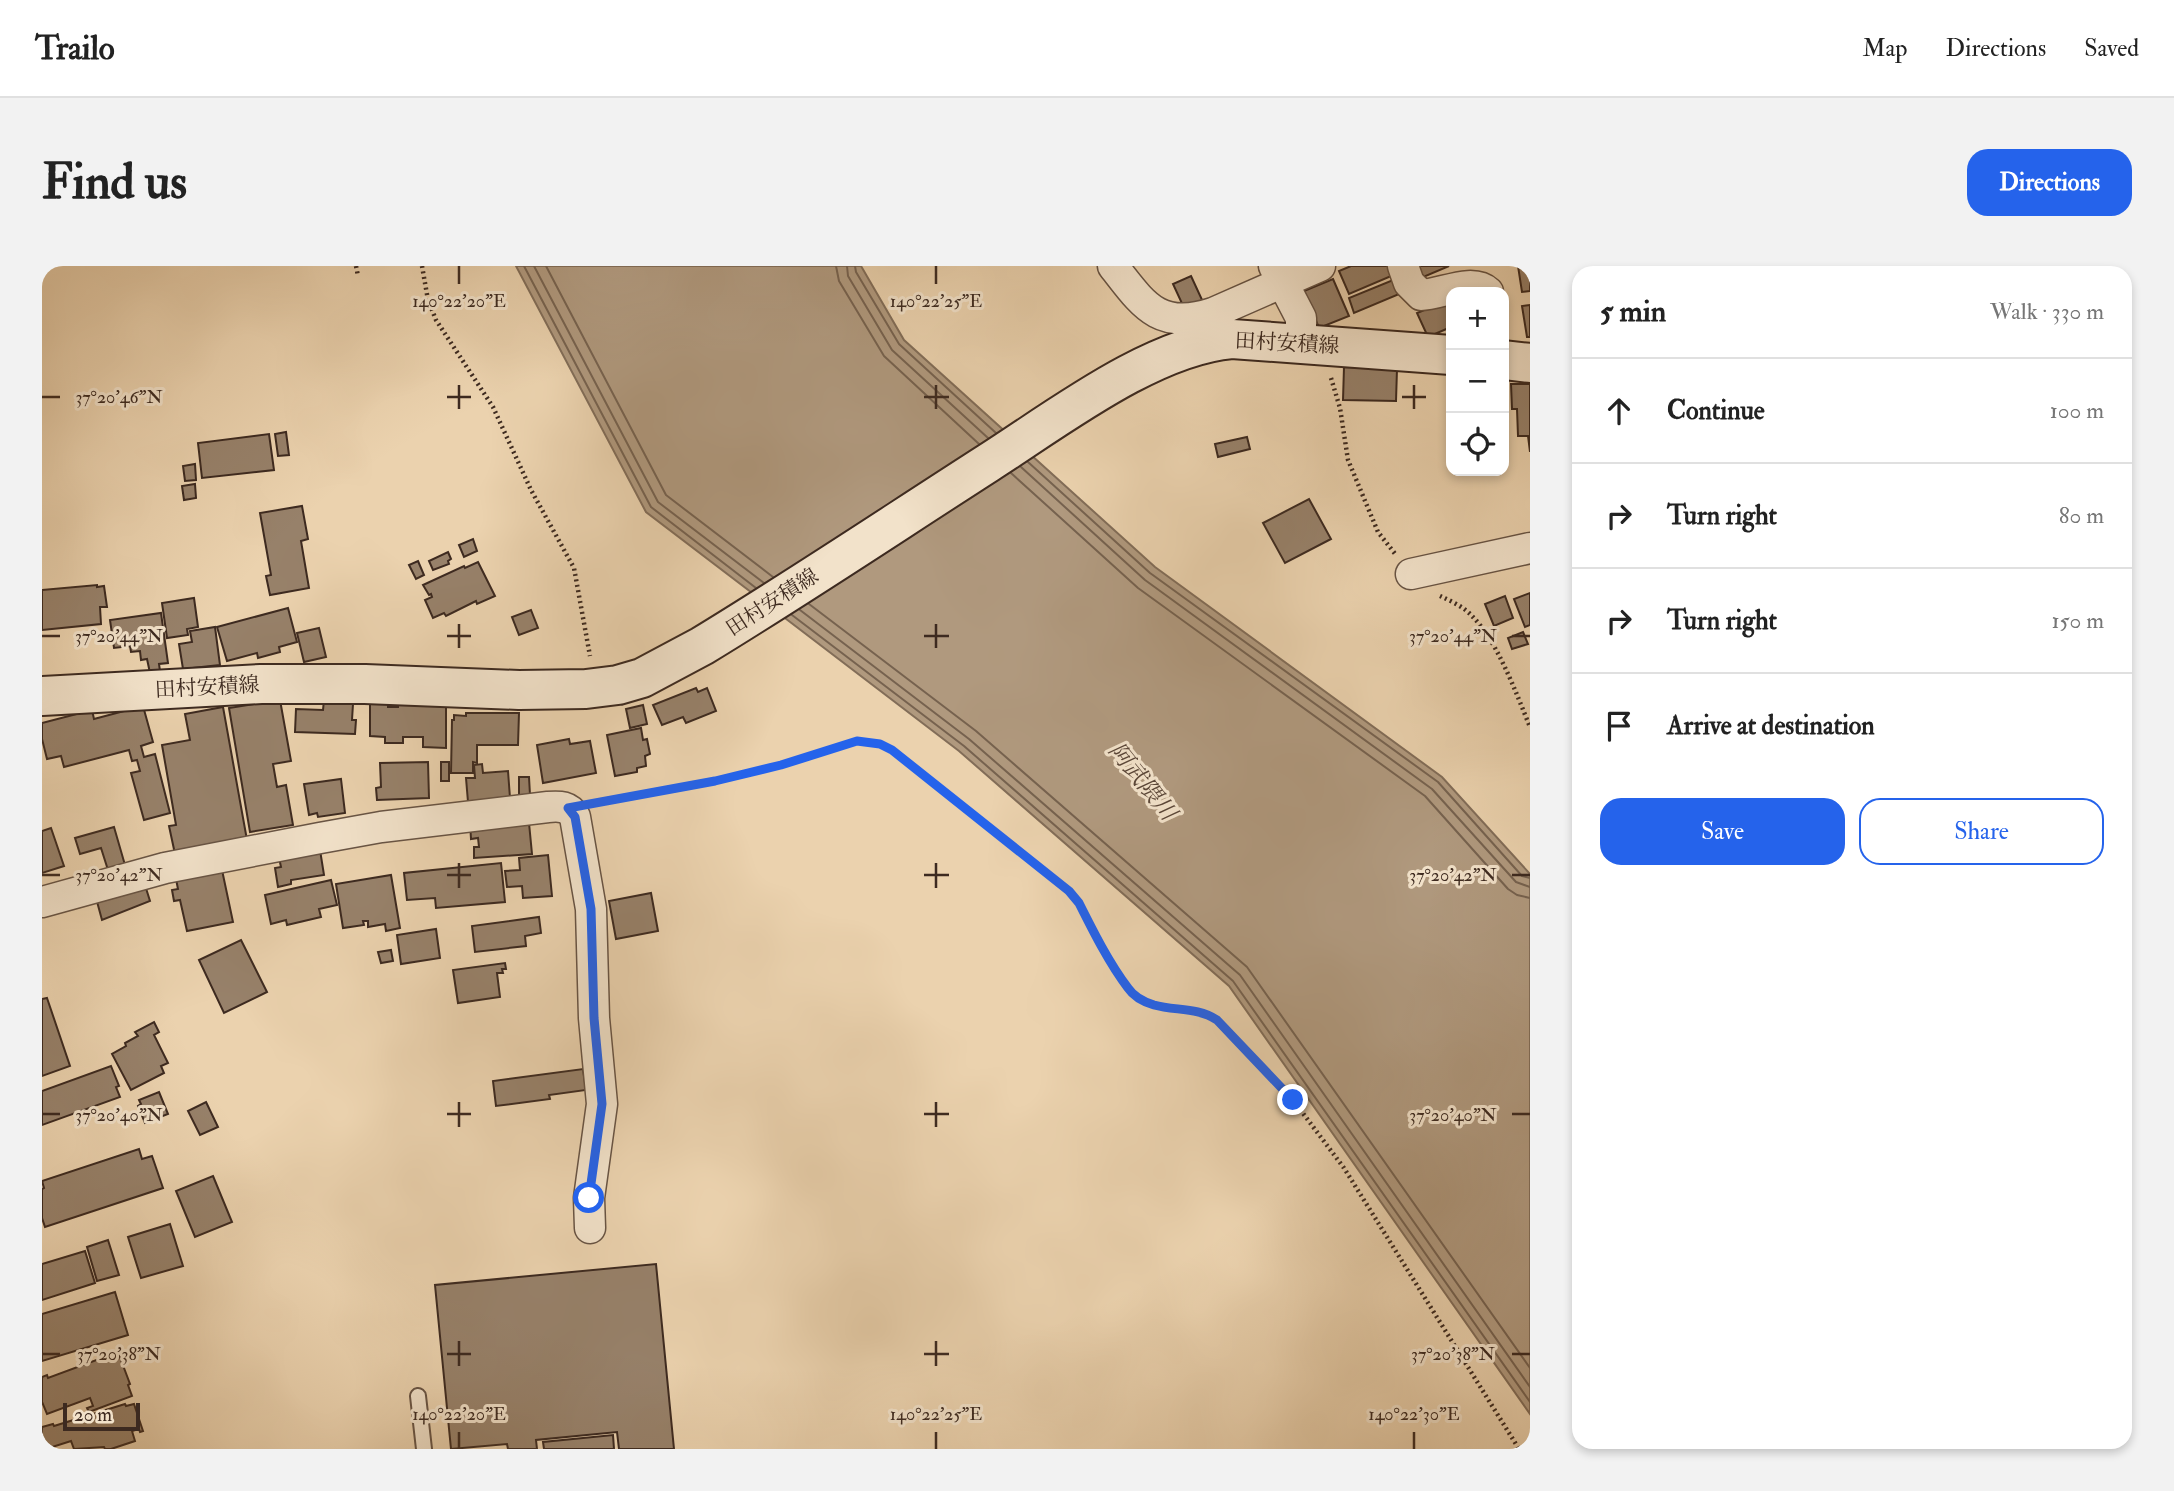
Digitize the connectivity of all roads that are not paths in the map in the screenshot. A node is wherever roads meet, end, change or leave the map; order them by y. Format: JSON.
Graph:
{"nodes":[{"id":1,"x":1113,"y":266,"type":"edge"},
{"id":2,"x":1320,"y":266,"type":"edge"},
{"id":3,"x":1403,"y":266,"type":"edge"},
{"id":4,"x":1279,"y":274,"type":"edge"},
{"id":5,"x":1446,"y":291,"type":"edge"},
{"id":6,"x":1301,"y":343,"type":"junction"},
{"id":7,"x":1446,"y":355,"type":"edge"},
{"id":8,"x":1509,"y":361,"type":"edge"},
{"id":9,"x":1530,"y":363,"type":"edge"},
{"id":10,"x":1530,"y":548,"type":"edge"},
{"id":11,"x":1411,"y":574,"type":"dead end"},
{"id":12,"x":42,"y":696,"type":"edge"},
{"id":13,"x":42,"y":902,"type":"edge"},
{"id":14,"x":590,"y":1228,"type":"dead end"},
{"id":15,"x":418,"y":1396,"type":"dead end"},
{"id":16,"x":424,"y":1449,"type":"edge"}],
"edges":[{"from":1,"to":4,"type":"street"},
{"from":2,"to":4,"type":"street"},
{"from":3,"to":5,"type":"street"},
{"from":4,"to":6,"type":"street"},
{"from":6,"to":7,"type":"main road","name":"田村安積線"},
{"from":6,"to":12,"type":"main road","name":"田村安積線"},
{"from":8,"to":9,"type":"main road"},
{"from":10,"to":11,"type":"street"},
{"from":13,"to":14,"type":"street"},
{"from":15,"to":16,"type":"lane"}]}
